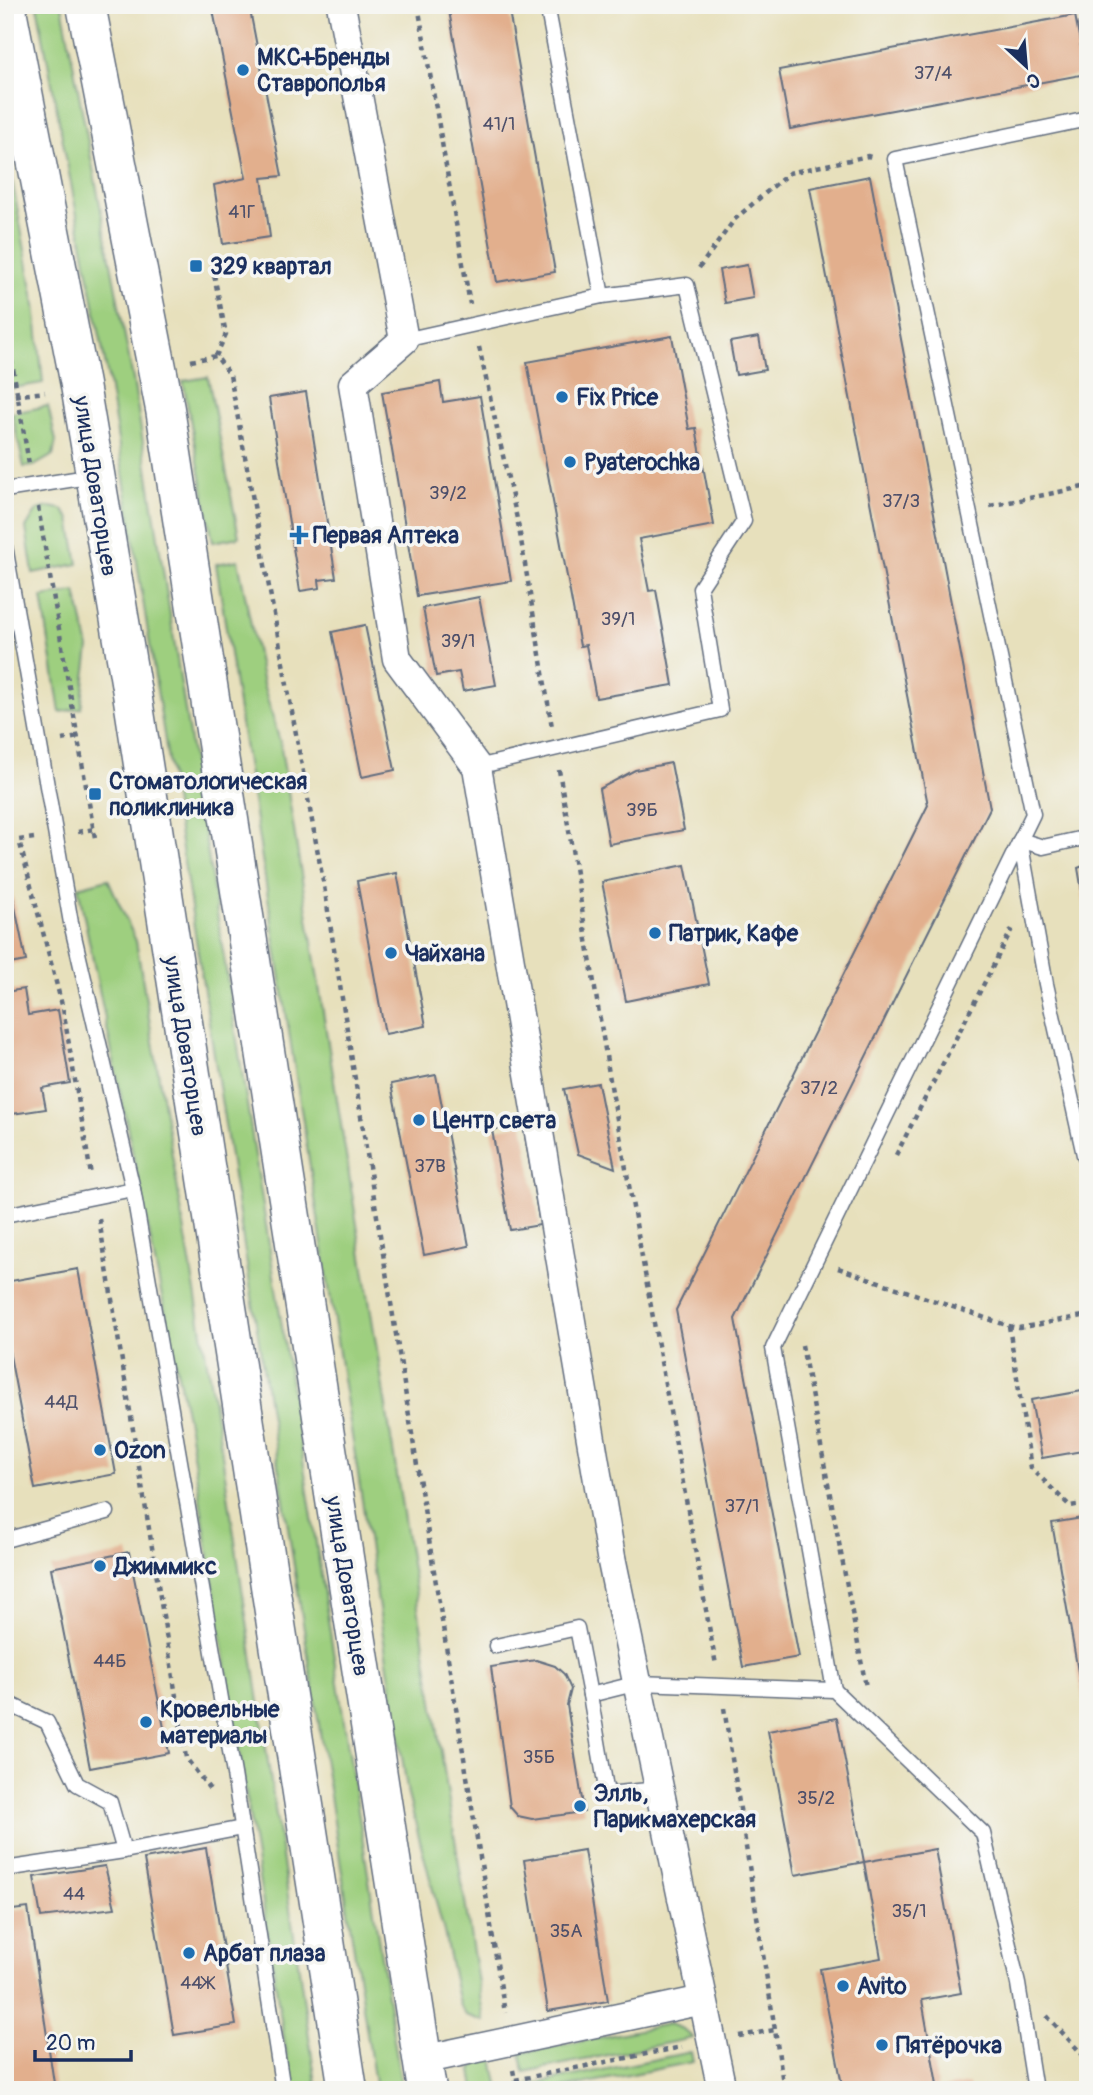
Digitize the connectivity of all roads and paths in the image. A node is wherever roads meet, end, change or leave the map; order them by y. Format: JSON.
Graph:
{"nodes":[{"id":1,"x":6,"y":5,"type":"edge"},
{"id":2,"x":86,"y":5,"type":"edge"},
{"id":3,"x":341,"y":5,"type":"edge"},
{"id":4,"x":418,"y":5,"type":"edge"},
{"id":5,"x":547,"y":5,"type":"edge"},
{"id":6,"x":1088,"y":119,"type":"edge"},
{"id":7,"x":898,"y":172,"type":"junction"},
{"id":8,"x":212,"y":265,"type":"dead end"},
{"id":9,"x":687,"y":285,"type":"junction"},
{"id":10,"x":603,"y":296,"type":"junction"},
{"id":11,"x":5,"y":320,"type":"edge"},
{"id":12,"x":474,"y":324,"type":"junction"},
{"id":13,"x":404,"y":340,"type":"junction"},
{"id":14,"x":216,"y":356,"type":"dead end"},
{"id":15,"x":95,"y":475,"type":"junction"},
{"id":16,"x":34,"y":486,"type":"junction"},
{"id":17,"x":1088,"y":486,"type":"edge"},
{"id":18,"x":5,"y":490,"type":"edge"},
{"id":19,"x":989,"y":493,"type":"dead end"},
{"id":20,"x":992,"y":506,"type":"junction"},
{"id":21,"x":969,"y":511,"type":"junction"},
{"id":22,"x":995,"y":520,"type":"dead end"},
{"id":23,"x":5,"y":546,"type":"edge"},
{"id":24,"x":282,"y":659,"type":"dead end"},
{"id":25,"x":555,"y":741,"type":"dead end"},
{"id":26,"x":477,"y":767,"type":"junction"},
{"id":27,"x":559,"y":768,"type":"dead end"},
{"id":28,"x":55,"y":835,"type":"junction"},
{"id":29,"x":1088,"y":837,"type":"edge"},
{"id":30,"x":95,"y":838,"type":"dead end"},
{"id":31,"x":1020,"y":840,"type":"junction"},
{"id":32,"x":1028,"y":896,"type":"junction"},
{"id":33,"x":1084,"y":1155,"type":"dead end"},
{"id":34,"x":895,"y":1157,"type":"dead end"},
{"id":35,"x":133,"y":1189,"type":"junction"},
{"id":36,"x":95,"y":1197,"type":"junction"},
{"id":37,"x":5,"y":1215,"type":"edge"},
{"id":38,"x":844,"y":1257,"type":"dead end"},
{"id":39,"x":1088,"y":1315,"type":"edge"},
{"id":40,"x":1009,"y":1326,"type":"junction"},
{"id":41,"x":801,"y":1339,"type":"dead end"},
{"id":42,"x":1088,"y":1503,"type":"edge"},
{"id":43,"x":107,"y":1512,"type":"dead end"},
{"id":44,"x":5,"y":1540,"type":"edge"},
{"id":45,"x":496,"y":1646,"type":"dead end"},
{"id":46,"x":638,"y":1683,"type":"junction"},
{"id":47,"x":720,"y":1687,"type":"junction"},
{"id":48,"x":834,"y":1690,"type":"junction"},
{"id":49,"x":590,"y":1695,"type":"junction"},
{"id":50,"x":5,"y":1702,"type":"edge"},
{"id":51,"x":874,"y":1727,"type":"junction"},
{"id":52,"x":659,"y":1789,"type":"junction"},
{"id":53,"x":234,"y":1829,"type":"junction"},
{"id":54,"x":124,"y":1851,"type":"junction"},
{"id":55,"x":5,"y":1869,"type":"edge"},
{"id":56,"x":1018,"y":1984,"type":"junction"},
{"id":57,"x":703,"y":2000,"type":"junction"},
{"id":58,"x":775,"y":2030,"type":"junction"},
{"id":59,"x":712,"y":2041,"type":"junction"},
{"id":60,"x":509,"y":2042,"type":"junction"},
{"id":61,"x":1088,"y":2067,"type":"edge"},
{"id":62,"x":425,"y":2075,"type":"edge"},
{"id":63,"x":515,"y":2080,"type":"junction"},
{"id":64,"x":283,"y":2090,"type":"edge"},
{"id":65,"x":348,"y":2090,"type":"edge"},
{"id":66,"x":517,"y":2090,"type":"edge"},
{"id":67,"x":722,"y":2090,"type":"edge"},
{"id":68,"x":784,"y":2090,"type":"edge"},
{"id":69,"x":1035,"y":2090,"type":"edge"}],
"edges":[{"from":1,"to":15,"type":"main road","name":"улица Доваторцев"},
{"from":2,"to":62,"type":"main road","name":"улица Доваторцев"},
{"from":3,"to":13,"type":"street"},
{"from":4,"to":12,"type":"path"},
{"from":5,"to":10,"type":"lane"},
{"from":6,"to":7,"type":"lane"},
{"from":7,"to":9,"type":"path"},
{"from":7,"to":21,"type":"lane"},
{"from":8,"to":14,"type":"path"},
{"from":9,"to":10,"type":"lane"},
{"from":9,"to":26,"type":"lane"},
{"from":10,"to":12,"type":"lane"},
{"from":11,"to":16,"type":"path"},
{"from":12,"to":13,"type":"lane"},
{"from":12,"to":25,"type":"path"},
{"from":13,"to":26,"type":"street"},
{"from":15,"to":16,"type":"lane"},
{"from":15,"to":65,"type":"main road","name":"улица Доваторцев"},
{"from":16,"to":18,"type":"lane"},
{"from":16,"to":30,"type":"path"},
{"from":17,"to":20,"type":"path"},
{"from":19,"to":20,"type":"path"},
{"from":20,"to":21,"type":"path"},
{"from":20,"to":22,"type":"path"},
{"from":21,"to":31,"type":"lane"},
{"from":23,"to":28,"type":"lane"},
{"from":24,"to":60,"type":"path"},
{"from":26,"to":46,"type":"street"},
{"from":27,"to":47,"type":"path"},
{"from":28,"to":35,"type":"lane"},
{"from":28,"to":36,"type":"path"},
{"from":29,"to":31,"type":"lane"},
{"from":31,"to":32,"type":"lane"},
{"from":31,"to":48,"type":"lane"},
{"from":32,"to":33,"type":"lane"},
{"from":32,"to":34,"type":"path"},
{"from":35,"to":36,"type":"lane"},
{"from":35,"to":53,"type":"lane"},
{"from":36,"to":37,"type":"lane"},
{"from":36,"to":53,"type":"path"},
{"from":38,"to":40,"type":"path"},
{"from":39,"to":40,"type":"path"},
{"from":40,"to":42,"type":"path"},
{"from":41,"to":51,"type":"path"},
{"from":43,"to":44,"type":"lane"},
{"from":45,"to":49,"type":"lane"},
{"from":46,"to":47,"type":"lane"},
{"from":46,"to":49,"type":"lane"},
{"from":46,"to":52,"type":"street"},
{"from":47,"to":48,"type":"lane"},
{"from":47,"to":58,"type":"path"},
{"from":48,"to":51,"type":"lane"},
{"from":49,"to":52,"type":"lane"},
{"from":50,"to":54,"type":"lane"},
{"from":51,"to":56,"type":"lane"},
{"from":52,"to":57,"type":"street"},
{"from":53,"to":54,"type":"lane"},
{"from":53,"to":64,"type":"lane"},
{"from":54,"to":55,"type":"lane"},
{"from":56,"to":61,"type":"path"},
{"from":56,"to":69,"type":"lane"},
{"from":57,"to":59,"type":"street"},
{"from":57,"to":60,"type":"street"},
{"from":58,"to":59,"type":"path"},
{"from":58,"to":68,"type":"path"},
{"from":59,"to":63,"type":"path"},
{"from":59,"to":67,"type":"street"},
{"from":60,"to":62,"type":"street"},
{"from":60,"to":63,"type":"path"},
{"from":63,"to":66,"type":"path"}]}
